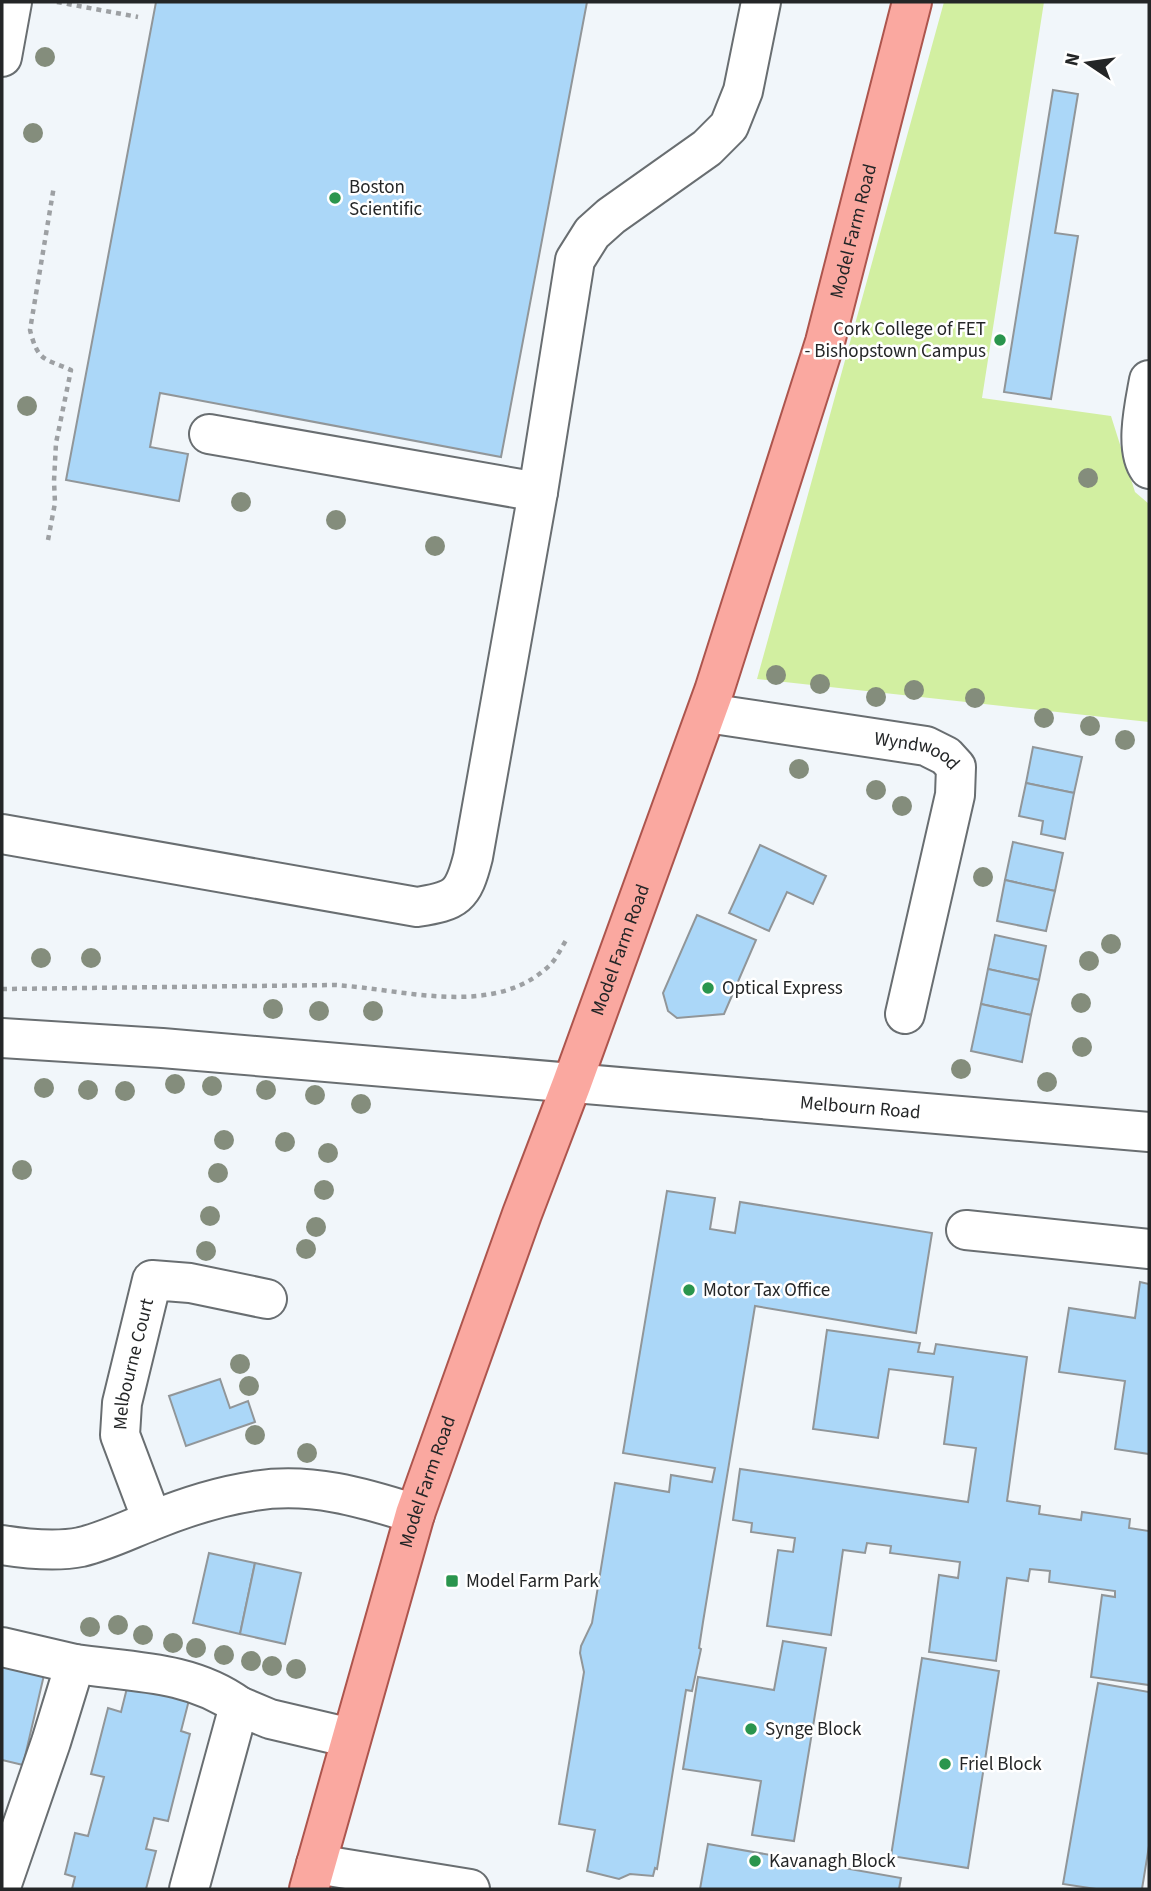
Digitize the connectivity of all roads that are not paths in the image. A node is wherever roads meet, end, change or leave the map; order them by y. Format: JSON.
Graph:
{"nodes":[{"id":1,"x":12,"y":2,"type":"edge"},
{"id":2,"x":761,"y":2,"type":"edge"},
{"id":3,"x":912,"y":2,"type":"edge"},
{"id":4,"x":2,"y":57,"type":"edge"},
{"id":5,"x":1149,"y":380,"type":"edge"},
{"id":6,"x":209,"y":434,"type":"dead end"},
{"id":7,"x":1149,"y":469,"type":"edge"},
{"id":8,"x":538,"y":492,"type":"junction"},
{"id":9,"x":707,"y":713,"type":"junction"},
{"id":10,"x":2,"y":834,"type":"edge"},
{"id":11,"x":905,"y":1013,"type":"dead end"},
{"id":12,"x":2,"y":1038,"type":"edge"},
{"id":13,"x":572,"y":1083,"type":"junction"},
{"id":14,"x":1149,"y":1132,"type":"edge"},
{"id":15,"x":966,"y":1230,"type":"dead end"},
{"id":16,"x":1149,"y":1250,"type":"edge"},
{"id":17,"x":267,"y":1298,"type":"dead end"},
{"id":18,"x":415,"y":1514,"type":"junction"},
{"id":19,"x":152,"y":1520,"type":"junction"},
{"id":20,"x":2,"y":1545,"type":"edge"},
{"id":21,"x":2,"y":1647,"type":"edge"},
{"id":22,"x":75,"y":1664,"type":"junction"},
{"id":23,"x":239,"y":1706,"type":"junction"},
{"id":24,"x":351,"y":1738,"type":"junction"},
{"id":25,"x":18,"y":1790,"type":"edge"},
{"id":26,"x":313,"y":1877,"type":"edge"},
{"id":27,"x":2,"y":1884,"type":"edge"},
{"id":28,"x":189,"y":1889,"type":"edge"},
{"id":29,"x":470,"y":1889,"type":"edge"}],
"edges":[{"from":1,"to":4,"type":"street"},
{"from":2,"to":8,"type":"street"},
{"from":3,"to":9,"type":"main road","name":"Model Farm Road"},
{"from":5,"to":7,"type":"street"},
{"from":6,"to":8,"type":"street"},
{"from":8,"to":10,"type":"street"},
{"from":9,"to":11,"type":"street","name":"Wyndwood"},
{"from":9,"to":13,"type":"main road","name":"Model Farm Road"},
{"from":12,"to":13,"type":"street","name":"Melbourn Road"},
{"from":13,"to":14,"type":"street","name":"Melbourn Road"},
{"from":13,"to":18,"type":"main road","name":"Model Farm Road"},
{"from":15,"to":16,"type":"street"},
{"from":17,"to":19,"type":"street","name":"Melbourne Court"},
{"from":18,"to":19,"type":"street"},
{"from":18,"to":24,"type":"main road","name":"Model Farm Road"},
{"from":19,"to":20,"type":"street"},
{"from":21,"to":22,"type":"street"},
{"from":22,"to":23,"type":"street"},
{"from":22,"to":25,"type":"street"},
{"from":23,"to":24,"type":"street"},
{"from":23,"to":28,"type":"street"},
{"from":24,"to":26,"type":"main road","name":"Model Farm Road"},
{"from":25,"to":27,"type":"street"},
{"from":26,"to":29,"type":"street"}]}
